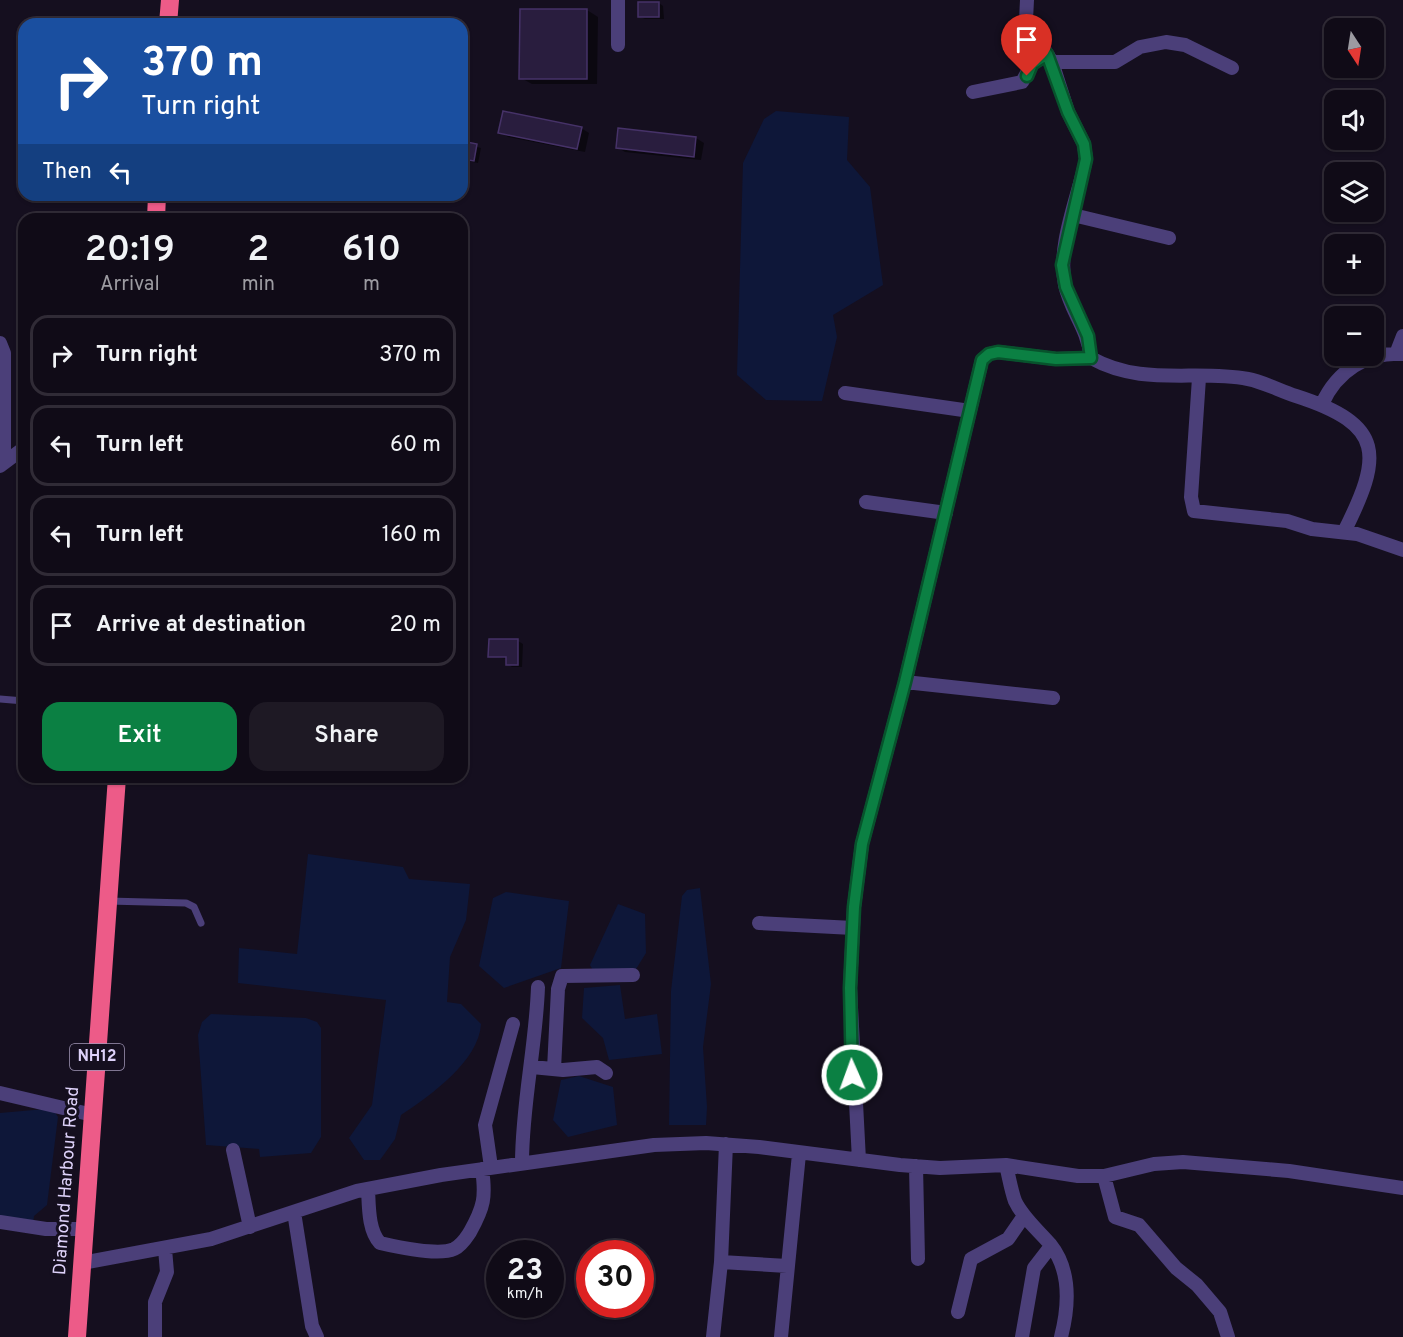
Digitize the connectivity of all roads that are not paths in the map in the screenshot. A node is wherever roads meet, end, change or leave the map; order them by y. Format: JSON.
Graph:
{"nodes":[{"id":1,"x":170,"y":0,"type":"edge"},
{"id":2,"x":618,"y":0,"type":"edge"},
{"id":3,"x":1026,"y":0,"type":"edge"},
{"id":4,"x":168,"y":18,"type":"edge"},
{"id":5,"x":618,"y":45,"type":"dead end"},
{"id":6,"x":1049,"y":58,"type":"junction"},
{"id":7,"x":1232,"y":68,"type":"dead end"},
{"id":8,"x":974,"y":92,"type":"dead end"},
{"id":9,"x":1073,"y":215,"type":"junction"},
{"id":10,"x":1169,"y":238,"type":"dead end"},
{"id":11,"x":1403,"y":336,"type":"edge"},
{"id":12,"x":0,"y":343,"type":"edge"},
{"id":13,"x":1400,"y":354,"type":"edge"},
{"id":14,"x":1091,"y":358,"type":"junction"},
{"id":15,"x":1199,"y":378,"type":"junction"},
{"id":16,"x":845,"y":393,"type":"dead end"},
{"id":17,"x":1322,"y":404,"type":"junction"},
{"id":18,"x":970,"y":411,"type":"junction"},
{"id":19,"x":18,"y":453,"type":"edge"},
{"id":20,"x":2,"y":465,"type":"edge"},
{"id":21,"x":866,"y":502,"type":"dead end"},
{"id":22,"x":946,"y":513,"type":"junction"},
{"id":23,"x":1344,"y":532,"type":"junction"},
{"id":24,"x":1403,"y":550,"type":"edge"},
{"id":25,"x":905,"y":682,"type":"junction"},
{"id":26,"x":1053,"y":698,"type":"dead end"},
{"id":27,"x":0,"y":699,"type":"edge"},
{"id":28,"x":18,"y":700,"type":"edge"},
{"id":29,"x":117,"y":783,"type":"edge"},
{"id":30,"x":108,"y":901,"type":"junction"},
{"id":31,"x":201,"y":923,"type":"dead end"},
{"id":32,"x":759,"y":923,"type":"dead end"},
{"id":33,"x":853,"y":928,"type":"junction"},
{"id":34,"x":633,"y":975,"type":"dead end"},
{"id":35,"x":538,"y":987,"type":"dead end"},
{"id":36,"x":513,"y":1024,"type":"dead end"},
{"id":37,"x":532,"y":1067,"type":"junction"},
{"id":38,"x":554,"y":1069,"type":"junction"},
{"id":39,"x":606,"y":1073,"type":"dead end"},
{"id":40,"x":0,"y":1093,"type":"edge"},
{"id":41,"x":93,"y":1115,"type":"junction"},
{"id":42,"x":726,"y":1144,"type":"junction"},
{"id":43,"x":233,"y":1150,"type":"dead end"},
{"id":44,"x":799,"y":1154,"type":"junction"},
{"id":45,"x":859,"y":1160,"type":"junction"},
{"id":46,"x":522,"y":1163,"type":"junction"},
{"id":47,"x":916,"y":1166,"type":"junction"},
{"id":48,"x":1006,"y":1166,"type":"junction"},
{"id":49,"x":486,"y":1168,"type":"junction"},
{"id":50,"x":1104,"y":1176,"type":"junction"},
{"id":51,"x":1403,"y":1188,"type":"edge"},
{"id":52,"x":368,"y":1189,"type":"junction"},
{"id":53,"x":294,"y":1212,"type":"junction"},
{"id":54,"x":1024,"y":1216,"type":"junction"},
{"id":55,"x":0,"y":1222,"type":"edge"},
{"id":56,"x":250,"y":1227,"type":"junction"},
{"id":57,"x":85,"y":1229,"type":"junction"},
{"id":58,"x":1051,"y":1246,"type":"junction"},
{"id":59,"x":165,"y":1249,"type":"junction"},
{"id":60,"x":918,"y":1259,"type":"dead end"},
{"id":61,"x":721,"y":1262,"type":"junction"},
{"id":62,"x":82,"y":1263,"type":"junction"},
{"id":63,"x":787,"y":1266,"type":"junction"},
{"id":64,"x":958,"y":1312,"type":"dead end"},
{"id":65,"x":77,"y":1337,"type":"edge"},
{"id":66,"x":155,"y":1337,"type":"edge"},
{"id":67,"x":317,"y":1337,"type":"edge"},
{"id":68,"x":713,"y":1337,"type":"edge"},
{"id":69,"x":781,"y":1337,"type":"edge"},
{"id":70,"x":1022,"y":1337,"type":"edge"},
{"id":71,"x":1061,"y":1337,"type":"edge"},
{"id":72,"x":1228,"y":1337,"type":"edge"}],
"edges":[{"from":1,"to":4,"type":"highway"},
{"from":2,"to":5,"type":"street"},
{"from":3,"to":6,"type":"street"},
{"from":6,"to":7,"type":"street"},
{"from":6,"to":8,"type":"street"},
{"from":6,"to":9,"type":"street"},
{"from":9,"to":10,"type":"street"},
{"from":9,"to":14,"type":"street"},
{"from":11,"to":13,"type":"street"},
{"from":12,"to":20,"type":"street"},
{"from":13,"to":17,"type":"street"},
{"from":14,"to":15,"type":"street"},
{"from":14,"to":18,"type":"street"},
{"from":15,"to":17,"type":"street"},
{"from":15,"to":23,"type":"street"},
{"from":16,"to":18,"type":"street"},
{"from":17,"to":23,"type":"street"},
{"from":18,"to":22,"type":"street"},
{"from":19,"to":20,"type":"street"},
{"from":21,"to":22,"type":"street"},
{"from":22,"to":25,"type":"street"},
{"from":23,"to":24,"type":"street"},
{"from":25,"to":26,"type":"street"},
{"from":25,"to":33,"type":"street"},
{"from":27,"to":28,"type":"lane"},
{"from":29,"to":30,"type":"highway","name":"Diamond Harbour Road","number":"NH12"},
{"from":30,"to":31,"type":"lane"},
{"from":30,"to":41,"type":"highway","name":"Diamond Harbour Road","number":"NH12"},
{"from":32,"to":33,"type":"street"},
{"from":33,"to":45,"type":"street"},
{"from":34,"to":38,"type":"street"},
{"from":35,"to":37,"type":"street"},
{"from":36,"to":49,"type":"street"},
{"from":37,"to":38,"type":"street"},
{"from":37,"to":46,"type":"street"},
{"from":38,"to":39,"type":"street"},
{"from":40,"to":41,"type":"street"},
{"from":41,"to":57,"type":"highway","name":"Diamond Harbour Road","number":"NH12"},
{"from":42,"to":44,"type":"street"},
{"from":42,"to":46,"type":"street"},
{"from":42,"to":61,"type":"street"},
{"from":43,"to":56,"type":"street"},
{"from":44,"to":45,"type":"street"},
{"from":44,"to":63,"type":"street"},
{"from":45,"to":47,"type":"street"},
{"from":46,"to":49,"type":"street"},
{"from":47,"to":48,"type":"street"},
{"from":47,"to":60,"type":"street"},
{"from":48,"to":50,"type":"street"},
{"from":48,"to":54,"type":"street"},
{"from":49,"to":52,"type":"street"},
{"from":49,"to":52,"type":"street"},
{"from":50,"to":51,"type":"street"},
{"from":50,"to":72,"type":"street"},
{"from":52,"to":53,"type":"street"},
{"from":53,"to":56,"type":"street"},
{"from":53,"to":67,"type":"street"},
{"from":54,"to":58,"type":"street"},
{"from":54,"to":64,"type":"street"},
{"from":55,"to":57,"type":"street"},
{"from":56,"to":59,"type":"street"},
{"from":57,"to":62,"type":"highway","name":"Diamond Harbour Road","number":"NH12"},
{"from":58,"to":70,"type":"street"},
{"from":58,"to":71,"type":"street"},
{"from":59,"to":62,"type":"street"},
{"from":59,"to":66,"type":"street"},
{"from":61,"to":63,"type":"street"},
{"from":61,"to":68,"type":"street"},
{"from":62,"to":65,"type":"highway","name":"Diamond Harbour Road","number":"NH12"},
{"from":63,"to":69,"type":"street"}]}
